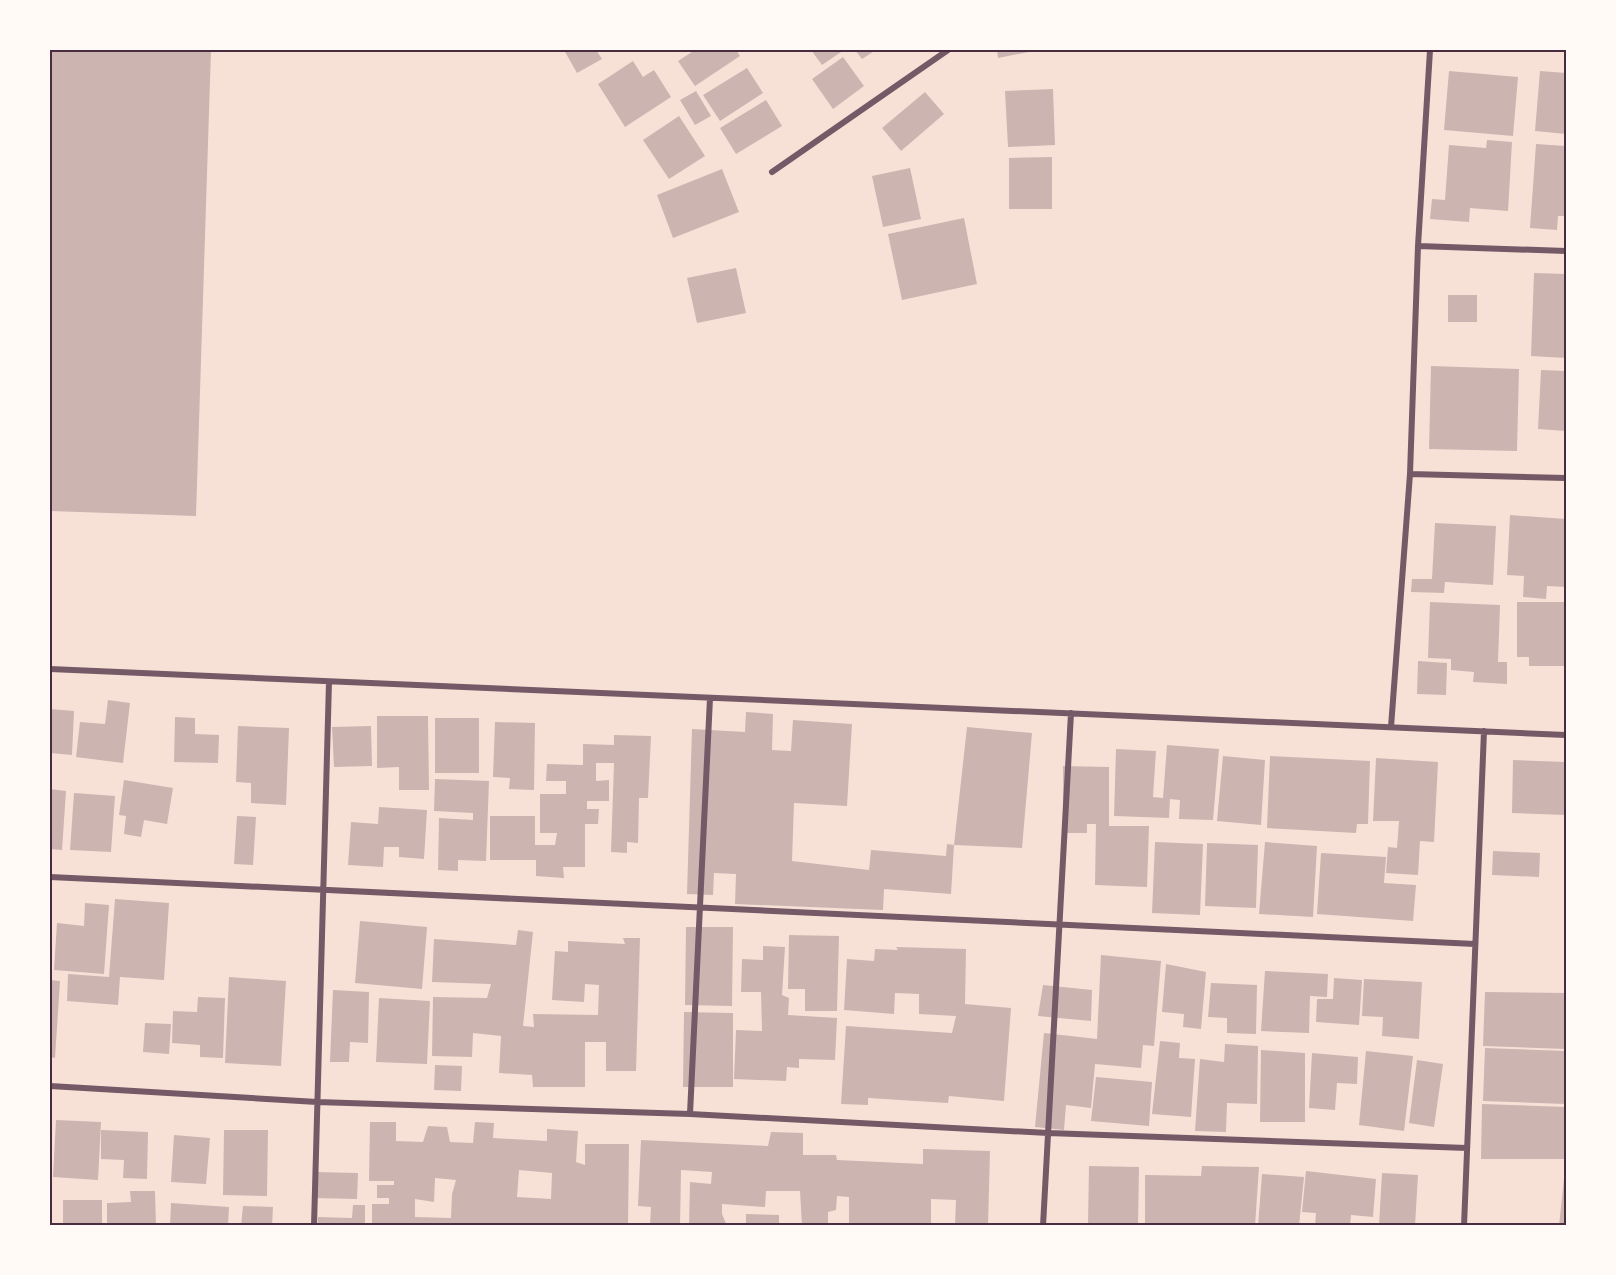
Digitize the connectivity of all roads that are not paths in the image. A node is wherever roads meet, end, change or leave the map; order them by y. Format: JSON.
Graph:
{"nodes":[{"id":1,"x":948,"y":50,"type":"edge"},
{"id":2,"x":1430,"y":50,"type":"edge"},
{"id":3,"x":772,"y":172,"type":"dead end"},
{"id":4,"x":1418,"y":246,"type":"junction"},
{"id":5,"x":1566,"y":251,"type":"edge"},
{"id":6,"x":1410,"y":474,"type":"junction"},
{"id":7,"x":1566,"y":478,"type":"edge"},
{"id":8,"x":50,"y":669,"type":"edge"},
{"id":9,"x":329,"y":682,"type":"junction"},
{"id":10,"x":710,"y":698,"type":"junction"},
{"id":11,"x":1071,"y":713,"type":"junction"},
{"id":12,"x":1391,"y":727,"type":"junction"},
{"id":13,"x":1484,"y":731,"type":"junction"},
{"id":14,"x":1566,"y":735,"type":"edge"},
{"id":15,"x":50,"y":877,"type":"edge"},
{"id":16,"x":323,"y":890,"type":"junction"},
{"id":17,"x":700,"y":908,"type":"junction"},
{"id":18,"x":1060,"y":925,"type":"junction"},
{"id":19,"x":1475,"y":944,"type":"junction"},
{"id":20,"x":50,"y":1086,"type":"edge"},
{"id":21,"x":317,"y":1102,"type":"junction"},
{"id":22,"x":690,"y":1114,"type":"junction"},
{"id":23,"x":1048,"y":1133,"type":"junction"},
{"id":24,"x":1467,"y":1148,"type":"junction"},
{"id":25,"x":314,"y":1226,"type":"edge"},
{"id":26,"x":1043,"y":1226,"type":"edge"},
{"id":27,"x":1464,"y":1226,"type":"edge"}],
"edges":[{"from":1,"to":3,"type":"street"},
{"from":2,"to":4,"type":"street"},
{"from":4,"to":5,"type":"street"},
{"from":4,"to":6,"type":"street"},
{"from":6,"to":7,"type":"street"},
{"from":6,"to":12,"type":"street"},
{"from":8,"to":9,"type":"street"},
{"from":9,"to":10,"type":"street"},
{"from":9,"to":16,"type":"street"},
{"from":10,"to":11,"type":"street"},
{"from":10,"to":17,"type":"street"},
{"from":11,"to":12,"type":"street"},
{"from":11,"to":18,"type":"street"},
{"from":12,"to":13,"type":"street"},
{"from":13,"to":14,"type":"street"},
{"from":13,"to":19,"type":"street"},
{"from":15,"to":16,"type":"street"},
{"from":16,"to":17,"type":"street"},
{"from":16,"to":21,"type":"street"},
{"from":17,"to":18,"type":"street"},
{"from":17,"to":22,"type":"street"},
{"from":18,"to":19,"type":"street"},
{"from":18,"to":23,"type":"street"},
{"from":19,"to":24,"type":"street"},
{"from":20,"to":21,"type":"street"},
{"from":21,"to":22,"type":"street"},
{"from":21,"to":25,"type":"street"},
{"from":22,"to":23,"type":"street"},
{"from":23,"to":24,"type":"street"},
{"from":23,"to":26,"type":"street"},
{"from":24,"to":27,"type":"street"}]}
